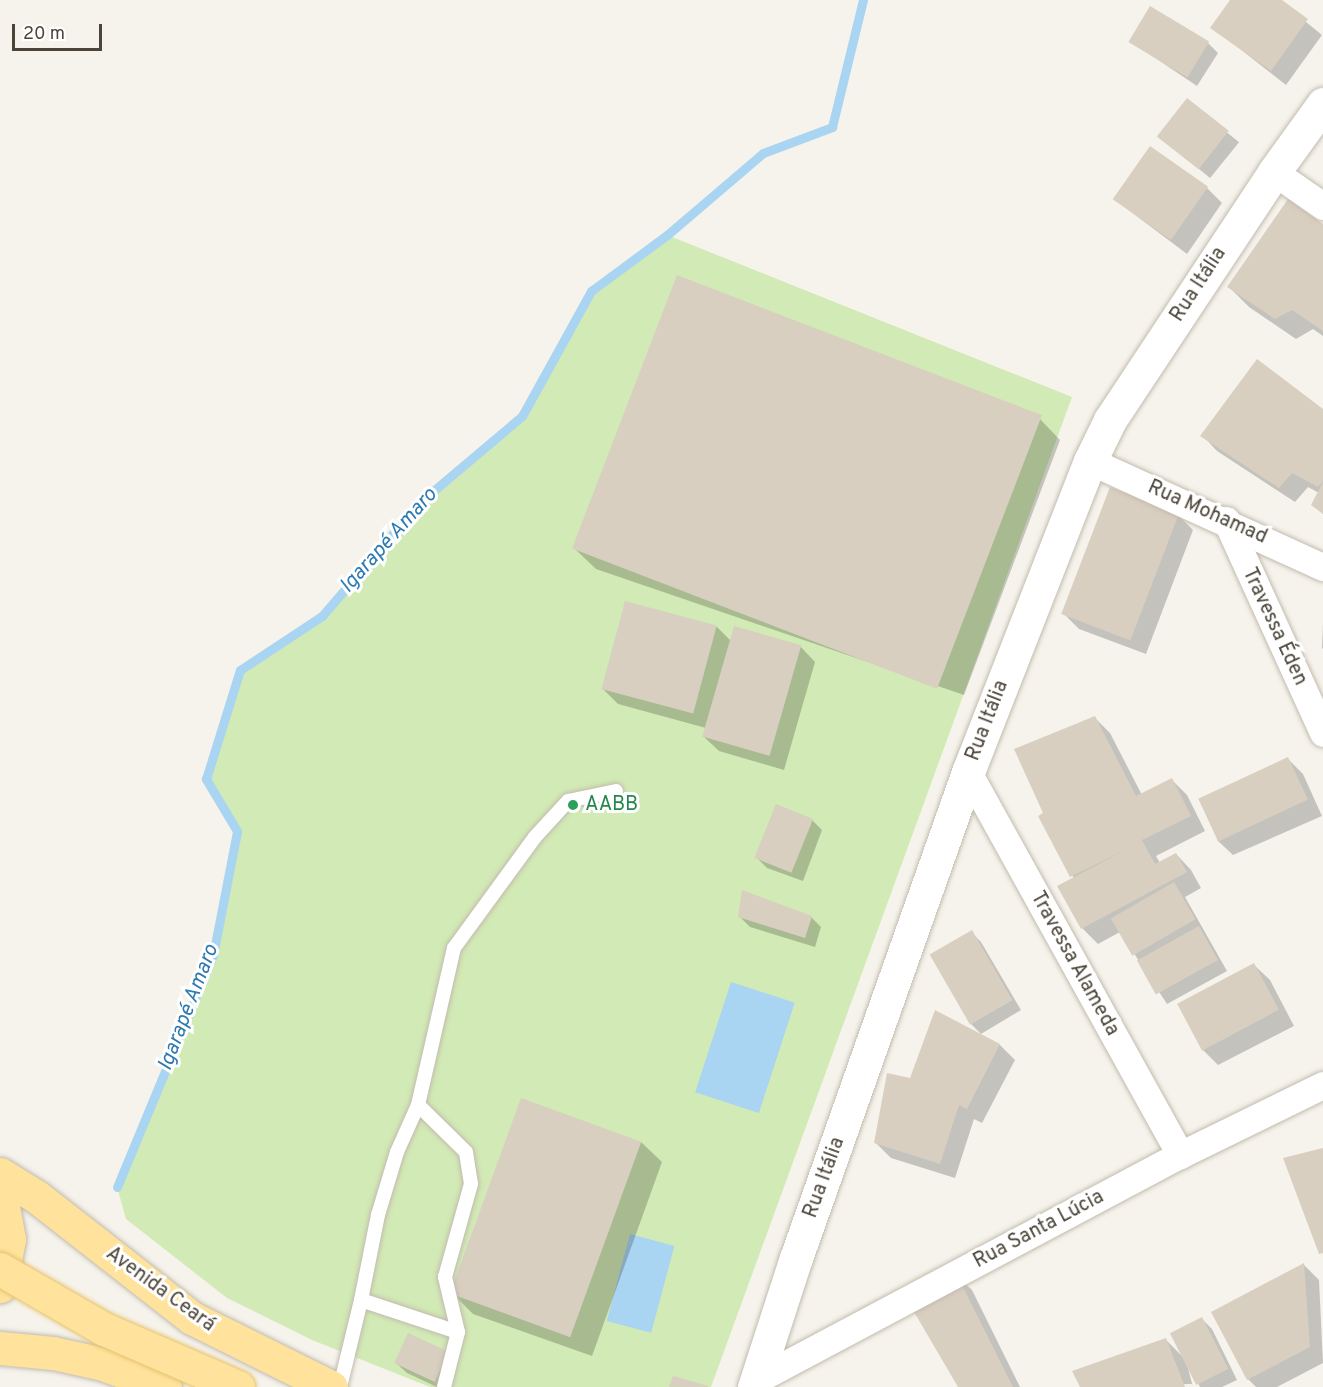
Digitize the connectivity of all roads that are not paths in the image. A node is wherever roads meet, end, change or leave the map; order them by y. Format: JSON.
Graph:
{"nodes":[{"id":1,"x":1323,"y":104,"type":"edge"},
{"id":2,"x":1274,"y":172,"type":"junction"},
{"id":3,"x":1323,"y":206,"type":"edge"},
{"id":4,"x":1090,"y":461,"type":"junction"},
{"id":5,"x":1226,"y":520,"type":"junction"},
{"id":6,"x":1323,"y":567,"type":"edge"},
{"id":7,"x":1323,"y":733,"type":"edge"},
{"id":8,"x":968,"y":772,"type":"junction"},
{"id":9,"x":616,"y":791,"type":"dead end"},
{"id":10,"x":1323,"y":1085,"type":"edge"},
{"id":11,"x":418,"y":1105,"type":"junction"},
{"id":12,"x":1180,"y":1155,"type":"junction"},
{"id":13,"x":0,"y":1174,"type":"edge"},
{"id":14,"x":0,"y":1190,"type":"edge"},
{"id":15,"x":0,"y":1269,"type":"edge"},
{"id":16,"x":0,"y":1286,"type":"edge"},
{"id":17,"x":362,"y":1300,"type":"junction"},
{"id":18,"x":458,"y":1332,"type":"junction"},
{"id":19,"x":0,"y":1348,"type":"edge"},
{"id":20,"x":756,"y":1383,"type":"edge"},
{"id":21,"x":165,"y":1387,"type":"edge"},
{"id":22,"x":238,"y":1387,"type":"edge"},
{"id":23,"x":331,"y":1387,"type":"edge"},
{"id":24,"x":340,"y":1387,"type":"edge"},
{"id":25,"x":444,"y":1387,"type":"edge"}],
"edges":[{"from":1,"to":2,"type":"street","name":"Rua Itália"},
{"from":2,"to":3,"type":"street"},
{"from":2,"to":4,"type":"street","name":"Rua Itália"},
{"from":4,"to":5,"type":"street","name":"Rua Mohamad"},
{"from":4,"to":8,"type":"street","name":"Rua Itália"},
{"from":5,"to":6,"type":"street","name":"Rua Mohamad"},
{"from":5,"to":7,"type":"street","name":"Travessa Éden"},
{"from":8,"to":12,"type":"street","name":"Travessa Alameda"},
{"from":8,"to":20,"type":"street","name":"Rua Itália"},
{"from":9,"to":11,"type":"lane"},
{"from":10,"to":12,"type":"street","name":"Rua Santa Lúcia"},
{"from":11,"to":17,"type":"lane"},
{"from":11,"to":18,"type":"lane"},
{"from":12,"to":20,"type":"street","name":"Rua Santa Lúcia"},
{"from":13,"to":23,"type":"main road","name":"Avenida Ceará"},
{"from":14,"to":16,"type":"main road"},
{"from":15,"to":22,"type":"main road","bridge":true},
{"from":17,"to":18,"type":"lane"},
{"from":17,"to":24,"type":"lane"},
{"from":18,"to":25,"type":"lane"},
{"from":19,"to":21,"type":"main road"}]}
